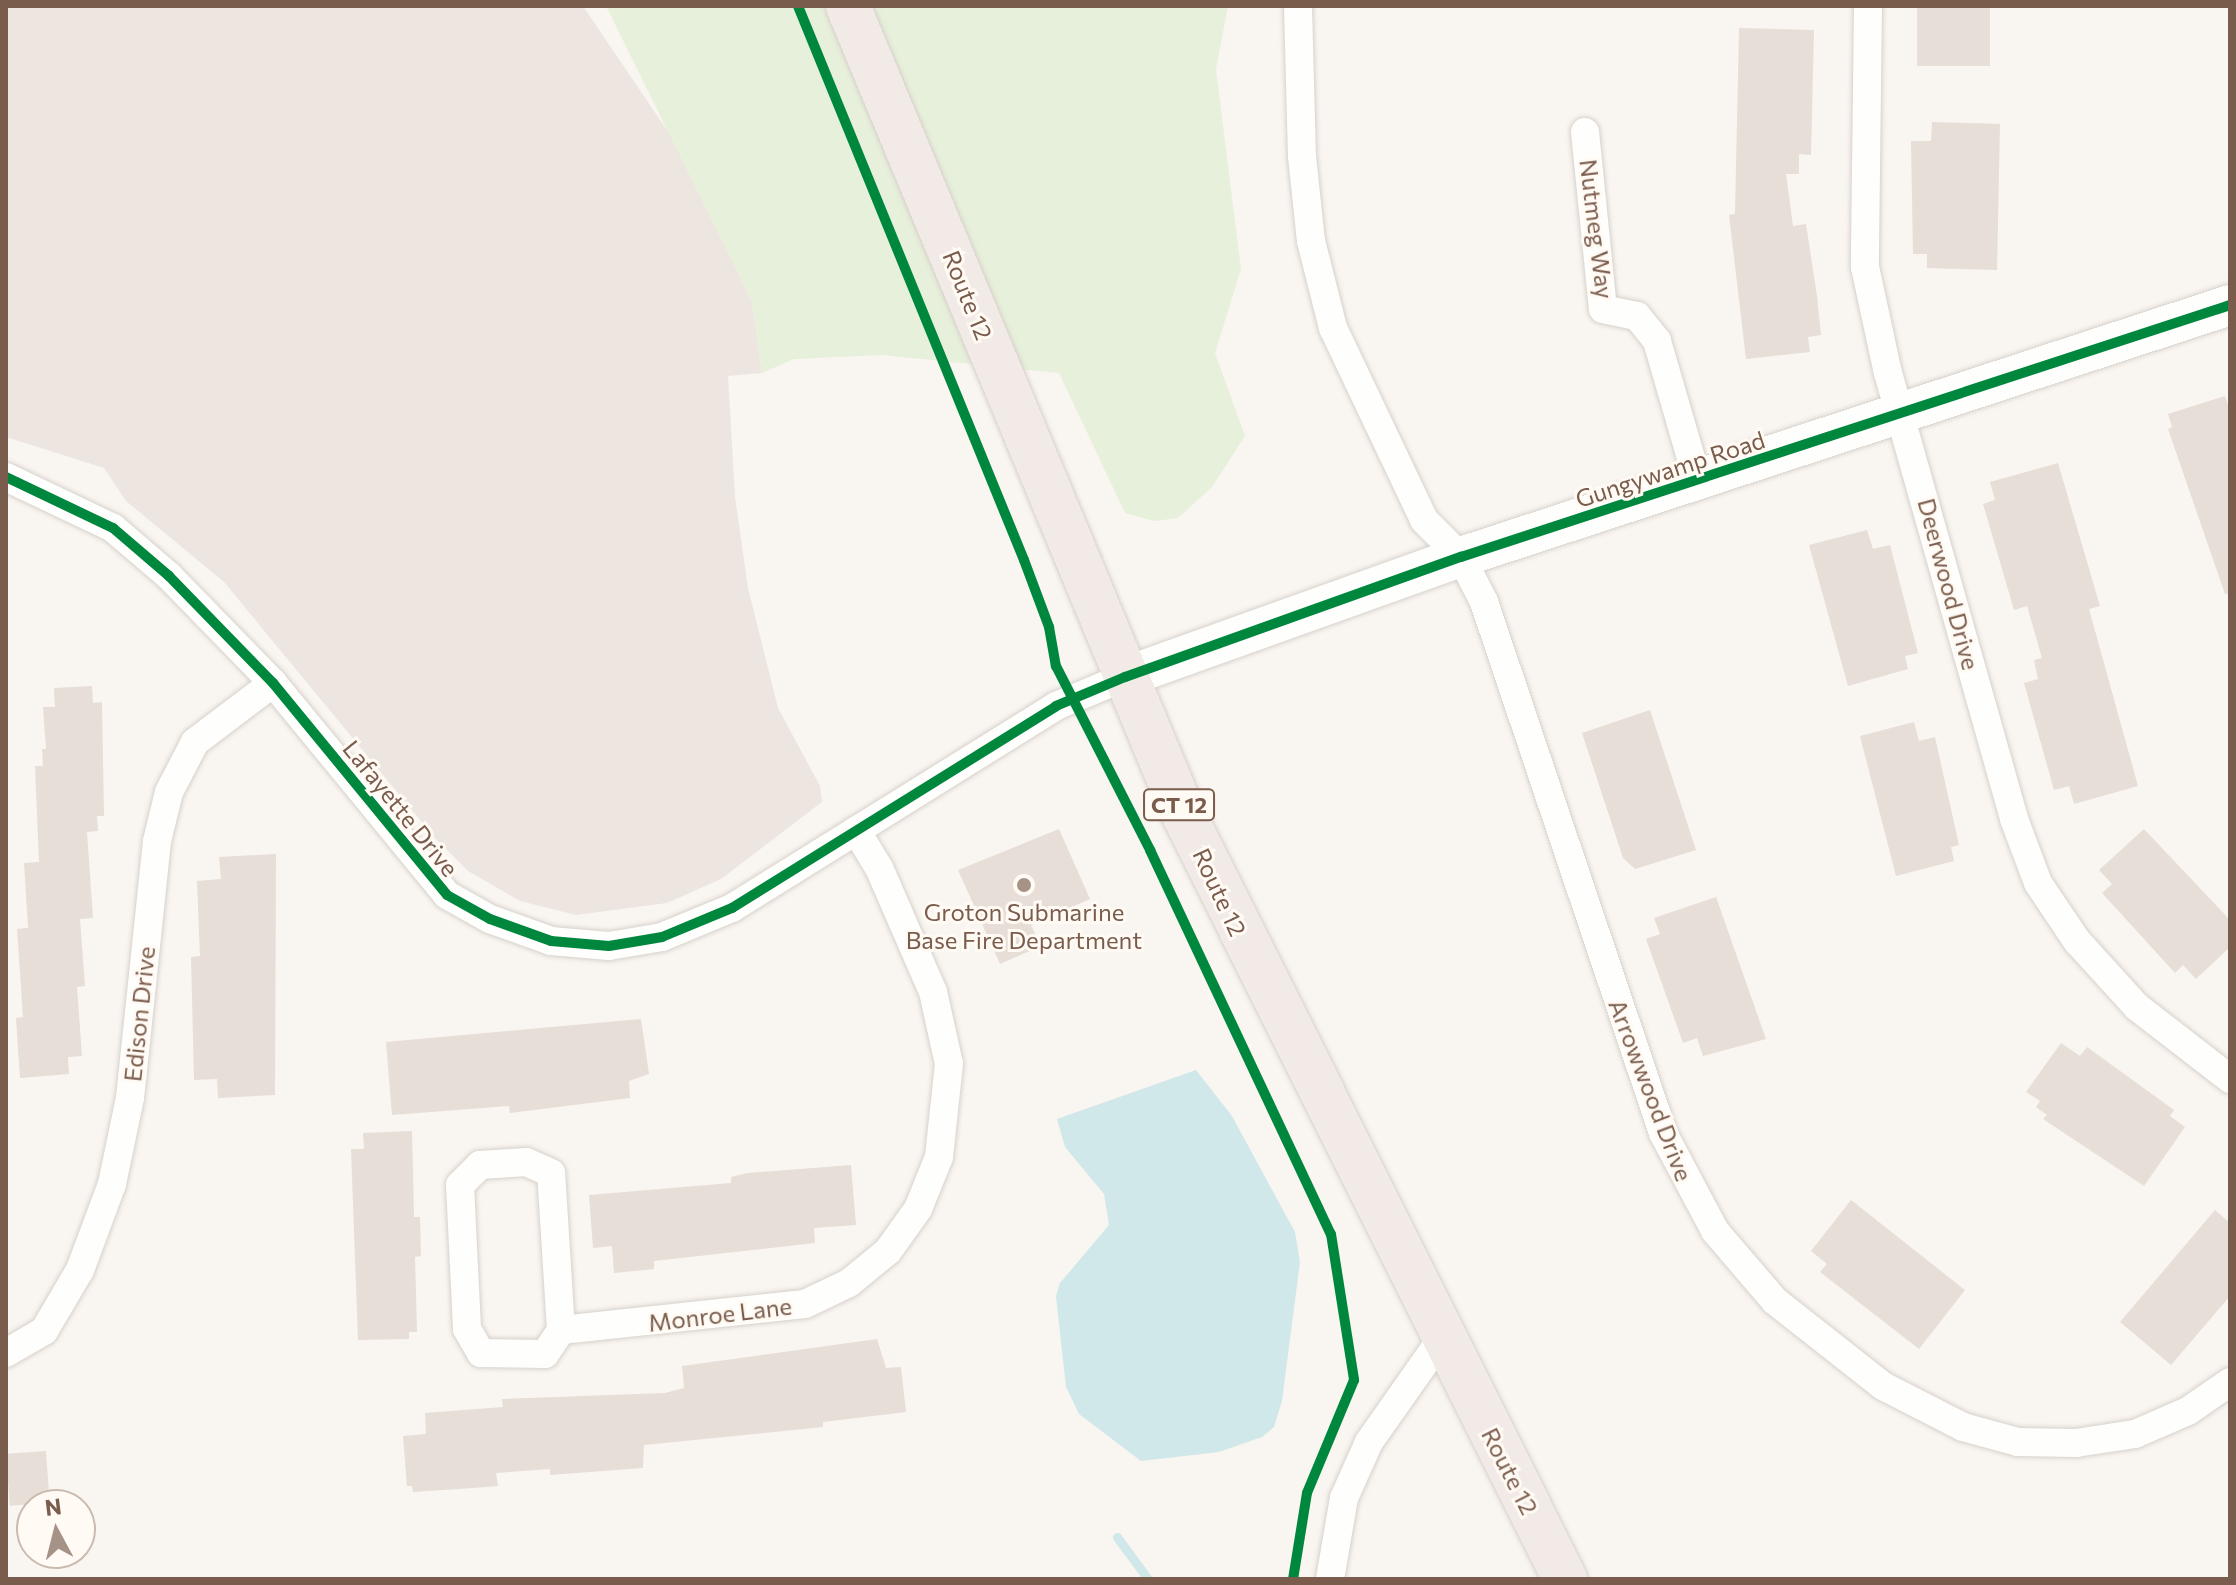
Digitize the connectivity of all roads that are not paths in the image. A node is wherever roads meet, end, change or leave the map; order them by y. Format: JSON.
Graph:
{"nodes":[{"id":1,"x":848,"y":6,"type":"edge"},
{"id":2,"x":1298,"y":6,"type":"edge"},
{"id":3,"x":1868,"y":6,"type":"edge"},
{"id":4,"x":1585,"y":132,"type":"dead end"},
{"id":5,"x":2230,"y":305,"type":"edge"},
{"id":6,"x":1900,"y":413,"type":"junction"},
{"id":7,"x":6,"y":477,"type":"edge"},
{"id":8,"x":1698,"y":482,"type":"junction"},
{"id":9,"x":1461,"y":557,"type":"junction"},
{"id":10,"x":1125,"y":677,"type":"junction"},
{"id":11,"x":273,"y":683,"type":"junction"},
{"id":12,"x":856,"y":830,"type":"junction"},
{"id":13,"x":2230,"y":1079,"type":"edge"},
{"id":14,"x":561,"y":1330,"type":"junction"},
{"id":15,"x":1442,"y":1338,"type":"junction"},
{"id":16,"x":6,"y":1353,"type":"edge"},
{"id":17,"x":2230,"y":1382,"type":"edge"},
{"id":18,"x":1330,"y":1579,"type":"edge"},
{"id":19,"x":1565,"y":1579,"type":"edge"}],
"edges":[{"from":1,"to":10,"type":"highway","name":"Route 12","number":"CT 12"},
{"from":2,"to":9,"type":"street","name":"Arrowwood Drive"},
{"from":3,"to":6,"type":"street","name":"Deerwood Drive"},
{"from":4,"to":8,"type":"street","name":"Nutmeg Way"},
{"from":5,"to":6,"type":"street","name":"Gungywamp Road"},
{"from":6,"to":8,"type":"street","name":"Gungywamp Road"},
{"from":6,"to":13,"type":"street","name":"Deerwood Drive"},
{"from":7,"to":11,"type":"street","name":"Lafayette Drive"},
{"from":8,"to":9,"type":"street","name":"Gungywamp Road"},
{"from":9,"to":10,"type":"street","name":"Gungywamp Road"},
{"from":9,"to":17,"type":"street","name":"Arrowwood Drive"},
{"from":10,"to":12,"type":"street","name":"Lafayette Drive"},
{"from":10,"to":15,"type":"highway","name":"Route 12","number":"CT 12"},
{"from":11,"to":12,"type":"street","name":"Lafayette Drive"},
{"from":11,"to":16,"type":"street","name":"Edison Drive"},
{"from":12,"to":14,"type":"street","name":"Monroe Lane"},
{"from":14,"to":14,"type":"street"},
{"from":15,"to":18,"type":"street"},
{"from":15,"to":19,"type":"highway","name":"Route 12","number":"CT 12"}]}
